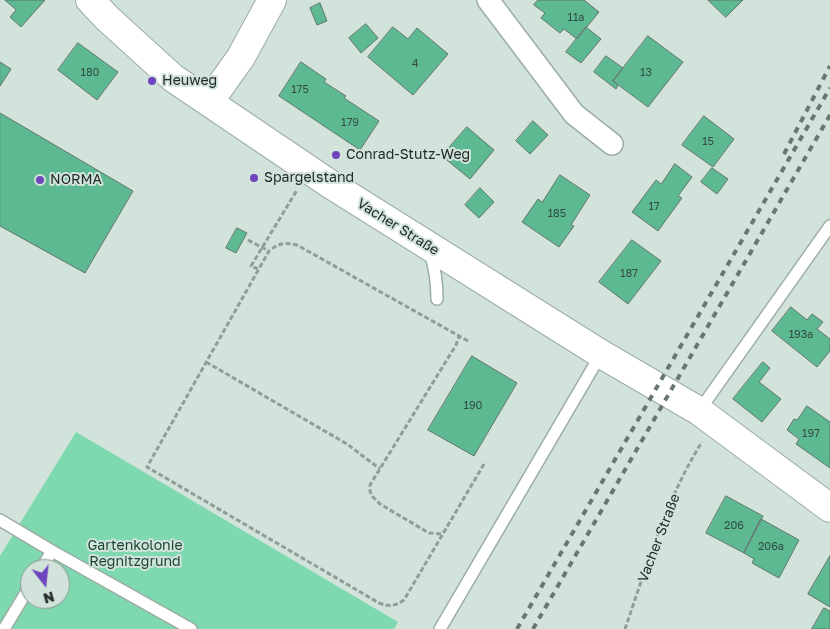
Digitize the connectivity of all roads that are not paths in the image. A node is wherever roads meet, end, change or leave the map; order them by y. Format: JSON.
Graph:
{"nodes":[{"id":1,"x":90,"y":0,"type":"edge"},
{"id":2,"x":272,"y":0,"type":"edge"},
{"id":3,"x":488,"y":0,"type":"edge"},
{"id":4,"x":209,"y":102,"type":"junction"},
{"id":5,"x":612,"y":144,"type":"dead end"},
{"id":6,"x":830,"y":226,"type":"edge"},
{"id":7,"x":426,"y":244,"type":"junction"},
{"id":8,"x":437,"y":299,"type":"dead end"},
{"id":9,"x":602,"y":354,"type":"junction"},
{"id":10,"x":707,"y":417,"type":"junction"},
{"id":11,"x":830,"y":508,"type":"edge"},
{"id":12,"x":0,"y":520,"type":"edge"},
{"id":13,"x":52,"y":551,"type":"junction"},
{"id":14,"x":47,"y":559,"type":"edge"},
{"id":15,"x":20,"y":603,"type":"edge"},
{"id":16,"x":4,"y":629,"type":"edge"},
{"id":17,"x":191,"y":629,"type":"edge"},
{"id":18,"x":440,"y":629,"type":"edge"}],
"edges":[{"from":1,"to":4,"type":"street","name":"Vacher Straße"},
{"from":2,"to":4,"type":"street"},
{"from":3,"to":5,"type":"street"},
{"from":4,"to":7,"type":"street","name":"Vacher Straße"},
{"from":6,"to":10,"type":"lane"},
{"from":7,"to":8,"type":"lane"},
{"from":7,"to":9,"type":"street","name":"Vacher Straße"},
{"from":9,"to":10,"type":"street","name":"Vacher Straße"},
{"from":9,"to":18,"type":"lane"},
{"from":10,"to":11,"type":"street","name":"Vacher Straße"},
{"from":12,"to":13,"type":"lane"},
{"from":13,"to":14,"type":"lane"},
{"from":13,"to":17,"type":"lane"},
{"from":15,"to":16,"type":"lane"}]}
